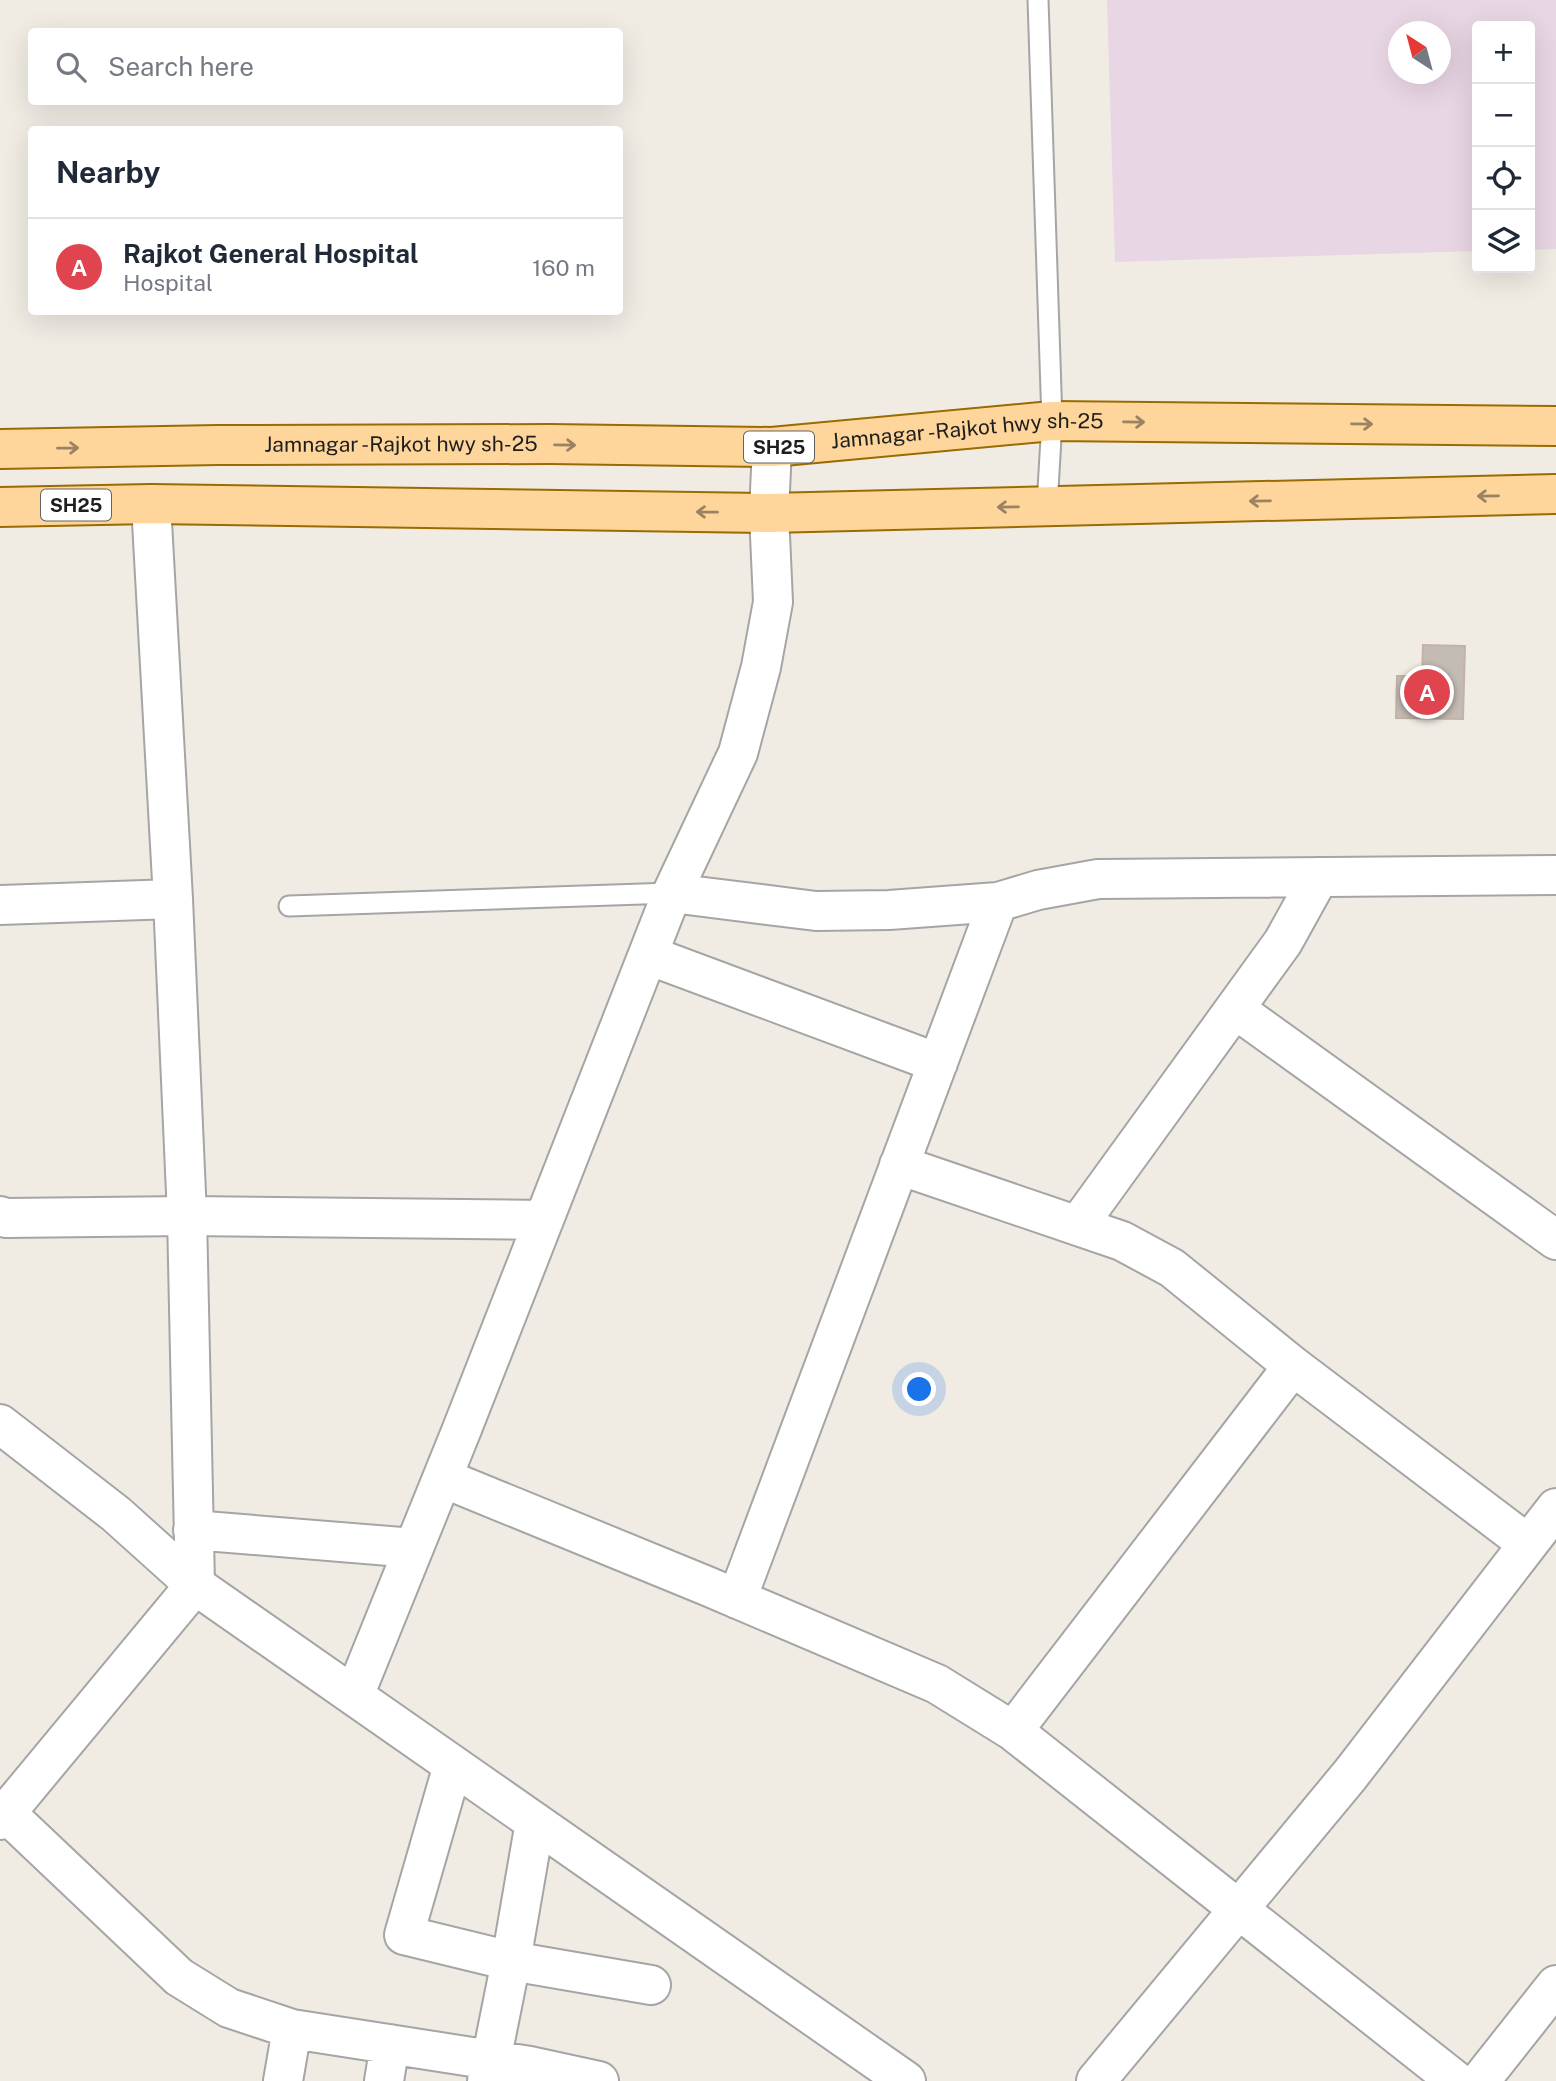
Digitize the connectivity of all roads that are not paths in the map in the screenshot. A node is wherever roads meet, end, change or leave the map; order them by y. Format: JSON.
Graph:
{"nodes":[{"id":1,"x":1038,"y":0,"type":"edge"},
{"id":2,"x":1052,"y":421,"type":"junction"},
{"id":3,"x":1556,"y":426,"type":"edge"},
{"id":4,"x":772,"y":447,"type":"junction"},
{"id":5,"x":0,"y":449,"type":"edge"},
{"id":6,"x":1556,"y":494,"type":"edge"},
{"id":7,"x":151,"y":504,"type":"junction"},
{"id":8,"x":1047,"y":506,"type":"junction"},
{"id":9,"x":0,"y":507,"type":"edge"},
{"id":10,"x":769,"y":513,"type":"junction"},
{"id":11,"x":1556,"y":875,"type":"edge"},
{"id":12,"x":1319,"y":877,"type":"junction"},
{"id":13,"x":672,"y":894,"type":"junction"},
{"id":14,"x":173,"y":899,"type":"junction"},
{"id":15,"x":998,"y":902,"type":"junction"},
{"id":16,"x":0,"y":905,"type":"edge"},
{"id":17,"x":289,"y":906,"type":"dead end"},
{"id":18,"x":648,"y":956,"type":"junction"},
{"id":19,"x":1235,"y":1009,"type":"junction"},
{"id":20,"x":938,"y":1063,"type":"junction"},
{"id":21,"x":899,"y":1165,"type":"junction"},
{"id":22,"x":0,"y":1216,"type":"edge"},
{"id":23,"x":187,"y":1216,"type":"junction"},
{"id":24,"x":544,"y":1220,"type":"junction"},
{"id":25,"x":1078,"y":1225,"type":"junction"},
{"id":26,"x":1556,"y":1240,"type":"edge"},
{"id":27,"x":1293,"y":1366,"type":"junction"},
{"id":28,"x":0,"y":1424,"type":"edge"},
{"id":29,"x":443,"y":1478,"type":"junction"},
{"id":30,"x":1556,"y":1508,"type":"edge"},
{"id":31,"x":193,"y":1530,"type":"junction"},
{"id":32,"x":1528,"y":1544,"type":"junction"},
{"id":33,"x":414,"y":1548,"type":"junction"},
{"id":34,"x":195,"y":1585,"type":"junction"},
{"id":35,"x":737,"y":1599,"type":"junction"},
{"id":36,"x":354,"y":1696,"type":"junction"},
{"id":37,"x":1013,"y":1731,"type":"junction"},
{"id":38,"x":453,"y":1765,"type":"junction"},
{"id":39,"x":3,"y":1816,"type":"edge"},
{"id":40,"x":535,"y":1822,"type":"junction"},
{"id":41,"x":1238,"y":1909,"type":"junction"},
{"id":42,"x":511,"y":1961,"type":"junction"},
{"id":43,"x":651,"y":1985,"type":"dead end"},
{"id":44,"x":1556,"y":1985,"type":"edge"},
{"id":45,"x":292,"y":2029,"type":"junction"},
{"id":46,"x":390,"y":2044,"type":"junction"},
{"id":47,"x":489,"y":2071,"type":"edge"},
{"id":48,"x":586,"y":2079,"type":"edge"},
{"id":49,"x":283,"y":2081,"type":"edge"},
{"id":50,"x":384,"y":2081,"type":"edge"},
{"id":51,"x":906,"y":2081,"type":"edge"},
{"id":52,"x":1096,"y":2081,"type":"edge"},
{"id":53,"x":1456,"y":2081,"type":"edge"},
{"id":54,"x":1480,"y":2081,"type":"edge"}],
"edges":[{"from":1,"to":2,"type":"lane"},
{"from":2,"to":3,"type":"main road","name":"Jamnagar -Rajkot hwy sh-25","number":"SH25","one_way":true},
{"from":2,"to":4,"type":"main road","name":"Jamnagar -Rajkot hwy sh-25","number":"SH25"},
{"from":2,"to":8,"type":"lane"},
{"from":5,"to":4,"type":"main road","name":"Jamnagar -Rajkot hwy sh-25","number":"SH25","one_way":true},
{"from":4,"to":10,"type":"street"},
{"from":6,"to":8,"type":"main road","number":"SH25","one_way":true},
{"from":7,"to":9,"type":"main road","number":"SH25"},
{"from":10,"to":7,"type":"main road","number":"SH25","one_way":true},
{"from":7,"to":14,"type":"street"},
{"from":8,"to":10,"type":"main road","number":"SH25","one_way":true},
{"from":10,"to":13,"type":"street"},
{"from":11,"to":12,"type":"street"},
{"from":12,"to":15,"type":"street"},
{"from":12,"to":19,"type":"street"},
{"from":13,"to":15,"type":"street"},
{"from":13,"to":17,"type":"lane"},
{"from":13,"to":18,"type":"street"},
{"from":14,"to":16,"type":"street"},
{"from":14,"to":23,"type":"street"},
{"from":15,"to":20,"type":"street"},
{"from":18,"to":20,"type":"street"},
{"from":18,"to":24,"type":"street"},
{"from":19,"to":25,"type":"street"},
{"from":19,"to":26,"type":"street"},
{"from":20,"to":21,"type":"street"},
{"from":21,"to":25,"type":"street"},
{"from":21,"to":35,"type":"street"},
{"from":22,"to":23,"type":"street"},
{"from":23,"to":24,"type":"street"},
{"from":23,"to":31,"type":"street"},
{"from":24,"to":29,"type":"street"},
{"from":25,"to":27,"type":"street"},
{"from":27,"to":32,"type":"street"},
{"from":27,"to":37,"type":"street"},
{"from":28,"to":34,"type":"street"},
{"from":29,"to":33,"type":"street"},
{"from":29,"to":35,"type":"street"},
{"from":30,"to":32,"type":"street"},
{"from":31,"to":33,"type":"street"},
{"from":31,"to":34,"type":"street"},
{"from":32,"to":41,"type":"street"},
{"from":33,"to":36,"type":"street"},
{"from":34,"to":36,"type":"street"},
{"from":34,"to":39,"type":"street"},
{"from":35,"to":37,"type":"street"},
{"from":36,"to":38,"type":"street"},
{"from":37,"to":41,"type":"street"},
{"from":38,"to":40,"type":"street"},
{"from":38,"to":42,"type":"street"},
{"from":39,"to":45,"type":"street"},
{"from":40,"to":42,"type":"street"},
{"from":40,"to":51,"type":"street"},
{"from":41,"to":52,"type":"street"},
{"from":41,"to":53,"type":"street"},
{"from":42,"to":43,"type":"street"},
{"from":42,"to":47,"type":"street"},
{"from":44,"to":54,"type":"street"},
{"from":45,"to":46,"type":"street"},
{"from":45,"to":49,"type":"street"},
{"from":46,"to":47,"type":"street"},
{"from":46,"to":50,"type":"street"},
{"from":47,"to":48,"type":"street"}]}
